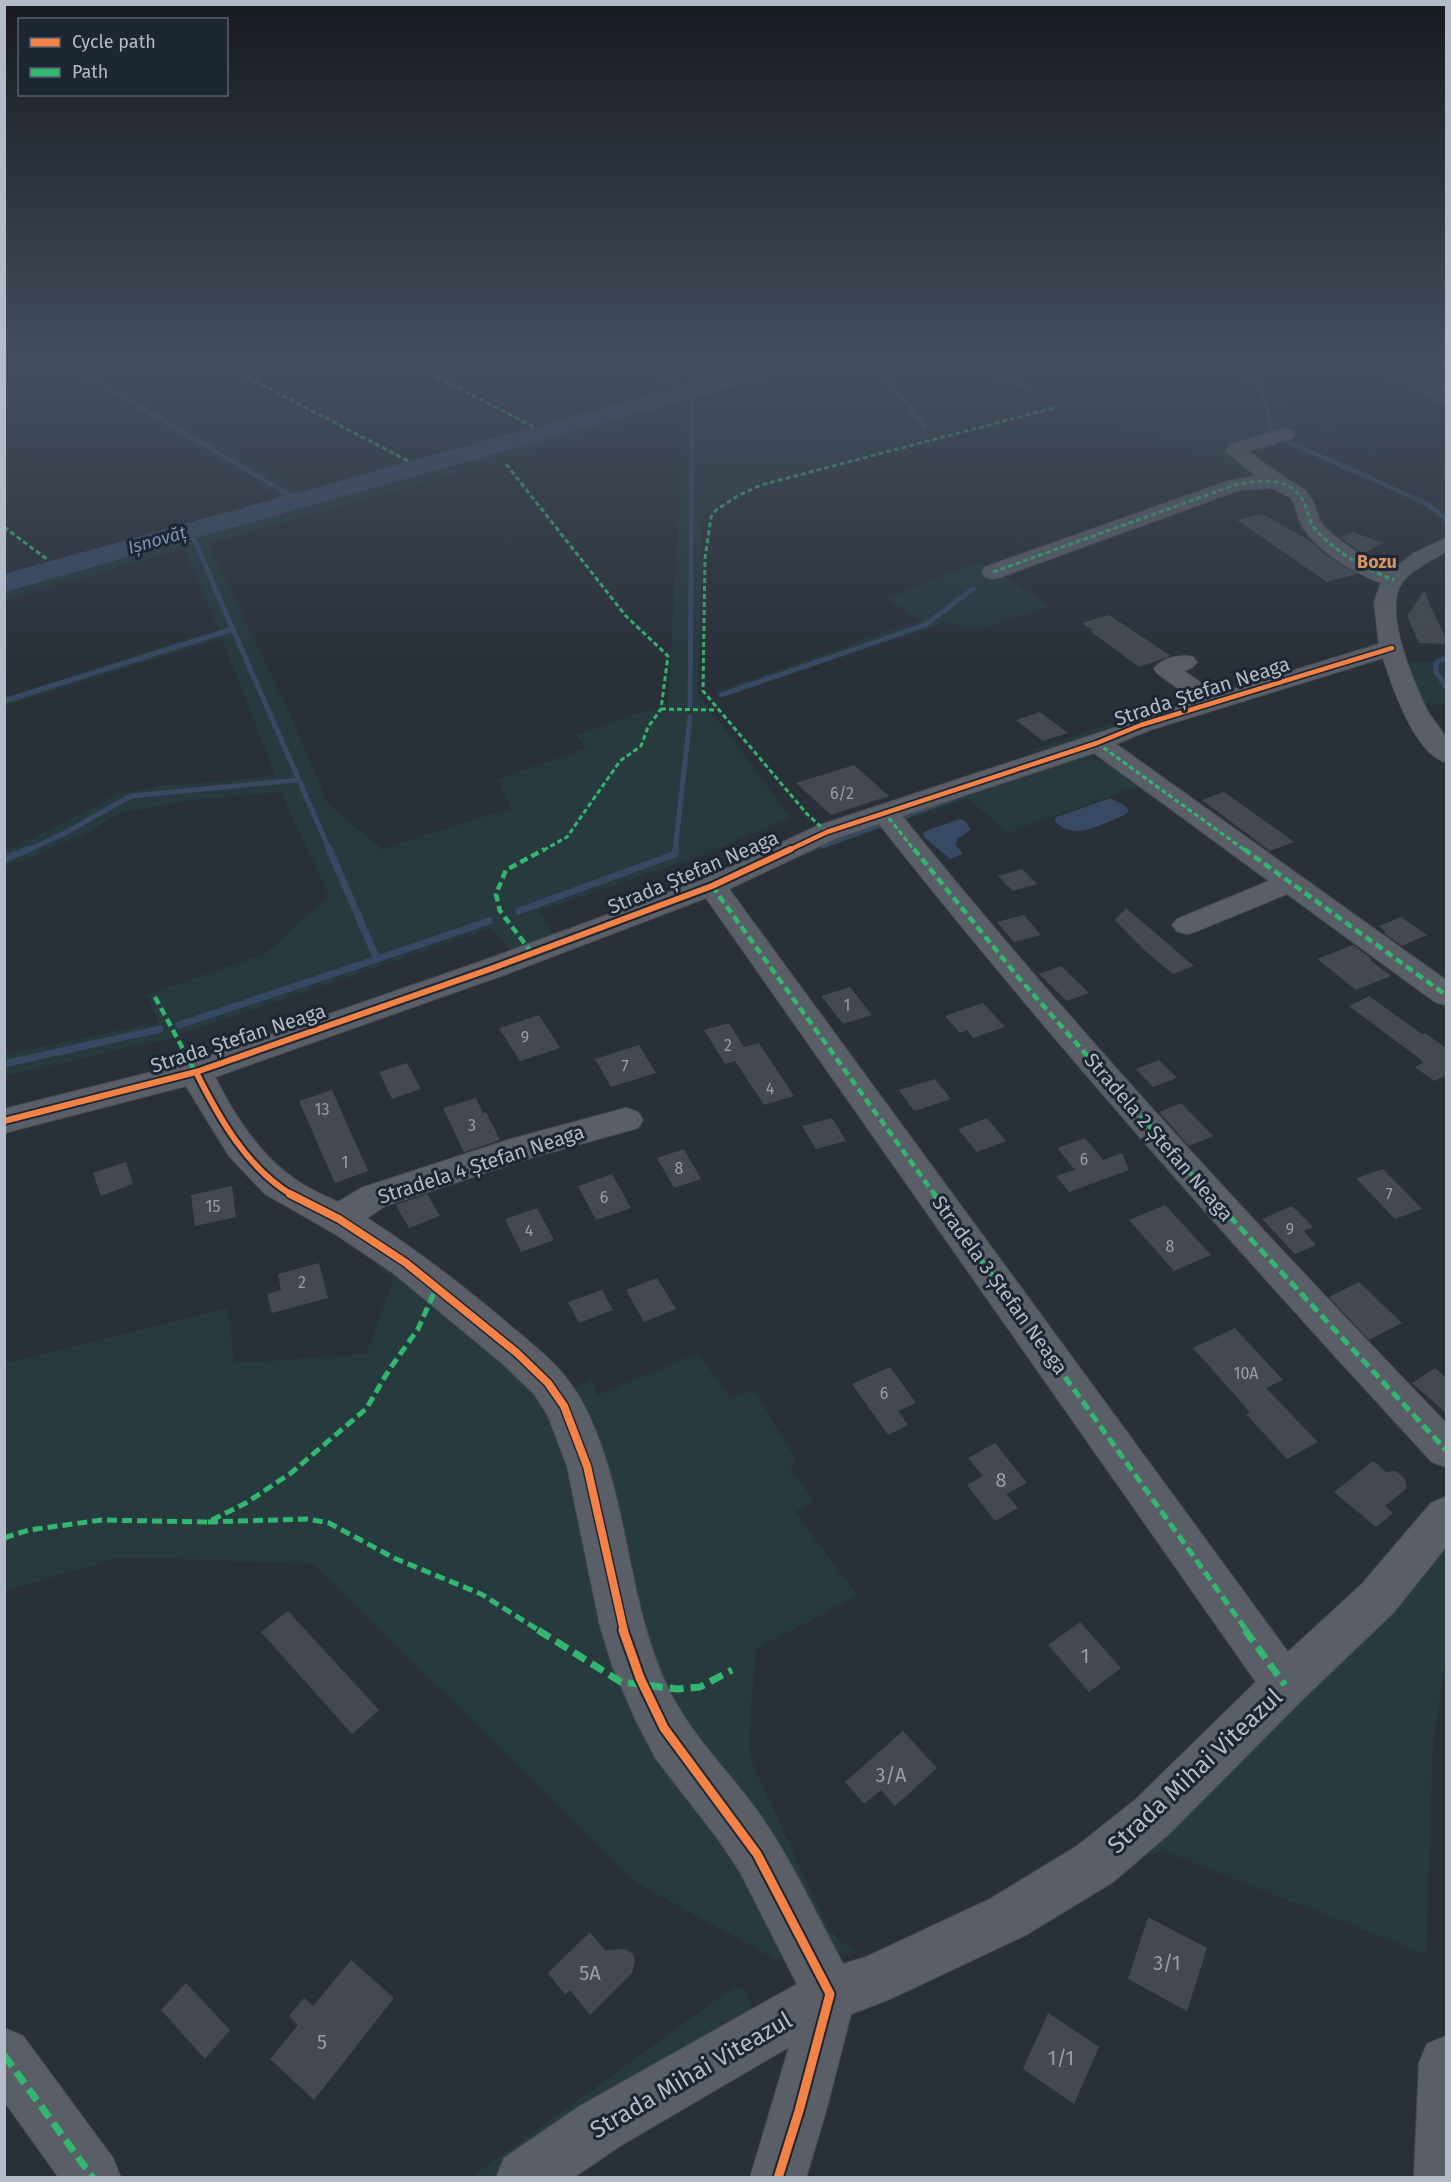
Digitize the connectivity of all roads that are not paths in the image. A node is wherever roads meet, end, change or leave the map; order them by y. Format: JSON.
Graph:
{"nodes":[{"id":1,"x":1252,"y":464,"type":"edge"},
{"id":2,"x":1278,"y":483,"type":"junction"},
{"id":3,"x":1446,"y":544,"type":"edge"},
{"id":4,"x":993,"y":572,"type":"dead end"},
{"id":5,"x":1394,"y":580,"type":"junction"},
{"id":6,"x":1392,"y":648,"type":"junction"},
{"id":7,"x":1185,"y":662,"type":"dead end"},
{"id":8,"x":1214,"y":703,"type":"junction"},
{"id":9,"x":1097,"y":743,"type":"junction"},
{"id":10,"x":1446,"y":754,"type":"edge"},
{"id":11,"x":884,"y":812,"type":"junction"},
{"id":12,"x":1291,"y":882,"type":"junction"},
{"id":13,"x":712,"y":886,"type":"junction"},
{"id":14,"x":1187,"y":925,"type":"dead end"},
{"id":15,"x":1446,"y":995,"type":"edge"},
{"id":16,"x":196,"y":1072,"type":"junction"},
{"id":17,"x":626,"y":1120,"type":"dead end"},
{"id":18,"x":4,"y":1121,"type":"edge"},
{"id":19,"x":340,"y":1218,"type":"junction"},
{"id":20,"x":1446,"y":1450,"type":"edge"},
{"id":21,"x":1446,"y":1516,"type":"edge"},
{"id":22,"x":1285,"y":1685,"type":"junction"},
{"id":23,"x":830,"y":1994,"type":"junction"},
{"id":24,"x":4,"y":2055,"type":"edge"},
{"id":25,"x":1446,"y":2063,"type":"edge"},
{"id":26,"x":93,"y":2178,"type":"edge"},
{"id":27,"x":524,"y":2178,"type":"edge"},
{"id":28,"x":778,"y":2178,"type":"edge"},
{"id":29,"x":1442,"y":2178,"type":"edge"}],
"edges":[{"from":1,"to":2,"type":"street"},
{"from":2,"to":4,"type":"street"},
{"from":2,"to":5,"type":"street"},
{"from":3,"to":5,"type":"street"},
{"from":5,"to":6,"type":"street"},
{"from":6,"to":8,"type":"street","name":"Strada Ștefan Neaga"},
{"from":6,"to":10,"type":"street"},
{"from":7,"to":8,"type":"street","name":"Strada Ștefan Neaga"},
{"from":8,"to":9,"type":"street","name":"Strada Ștefan Neaga"},
{"from":9,"to":11,"type":"street","name":"Strada Ștefan Neaga"},
{"from":9,"to":12,"type":"street"},
{"from":11,"to":13,"type":"street","name":"Strada Ștefan Neaga"},
{"from":11,"to":20,"type":"street","name":"Stradela 2 Ștefan Neaga"},
{"from":12,"to":14,"type":"street"},
{"from":12,"to":15,"type":"street"},
{"from":13,"to":16,"type":"street","name":"Strada Ștefan Neaga"},
{"from":13,"to":22,"type":"street","name":"Stradela 3 Ștefan Neaga"},
{"from":16,"to":18,"type":"street","name":"Strada Ștefan Neaga"},
{"from":16,"to":19,"type":"street"},
{"from":17,"to":19,"type":"street","name":"Stradela 4 Ștefan Neaga"},
{"from":19,"to":23,"type":"street"},
{"from":21,"to":22,"type":"street","name":"Strada Mihai Viteazul"},
{"from":22,"to":23,"type":"street","name":"Strada Mihai Viteazul"},
{"from":23,"to":27,"type":"street","name":"Strada Mihai Viteazul"},
{"from":23,"to":28,"type":"street"},
{"from":24,"to":26,"type":"street"},
{"from":25,"to":29,"type":"street"}]}
